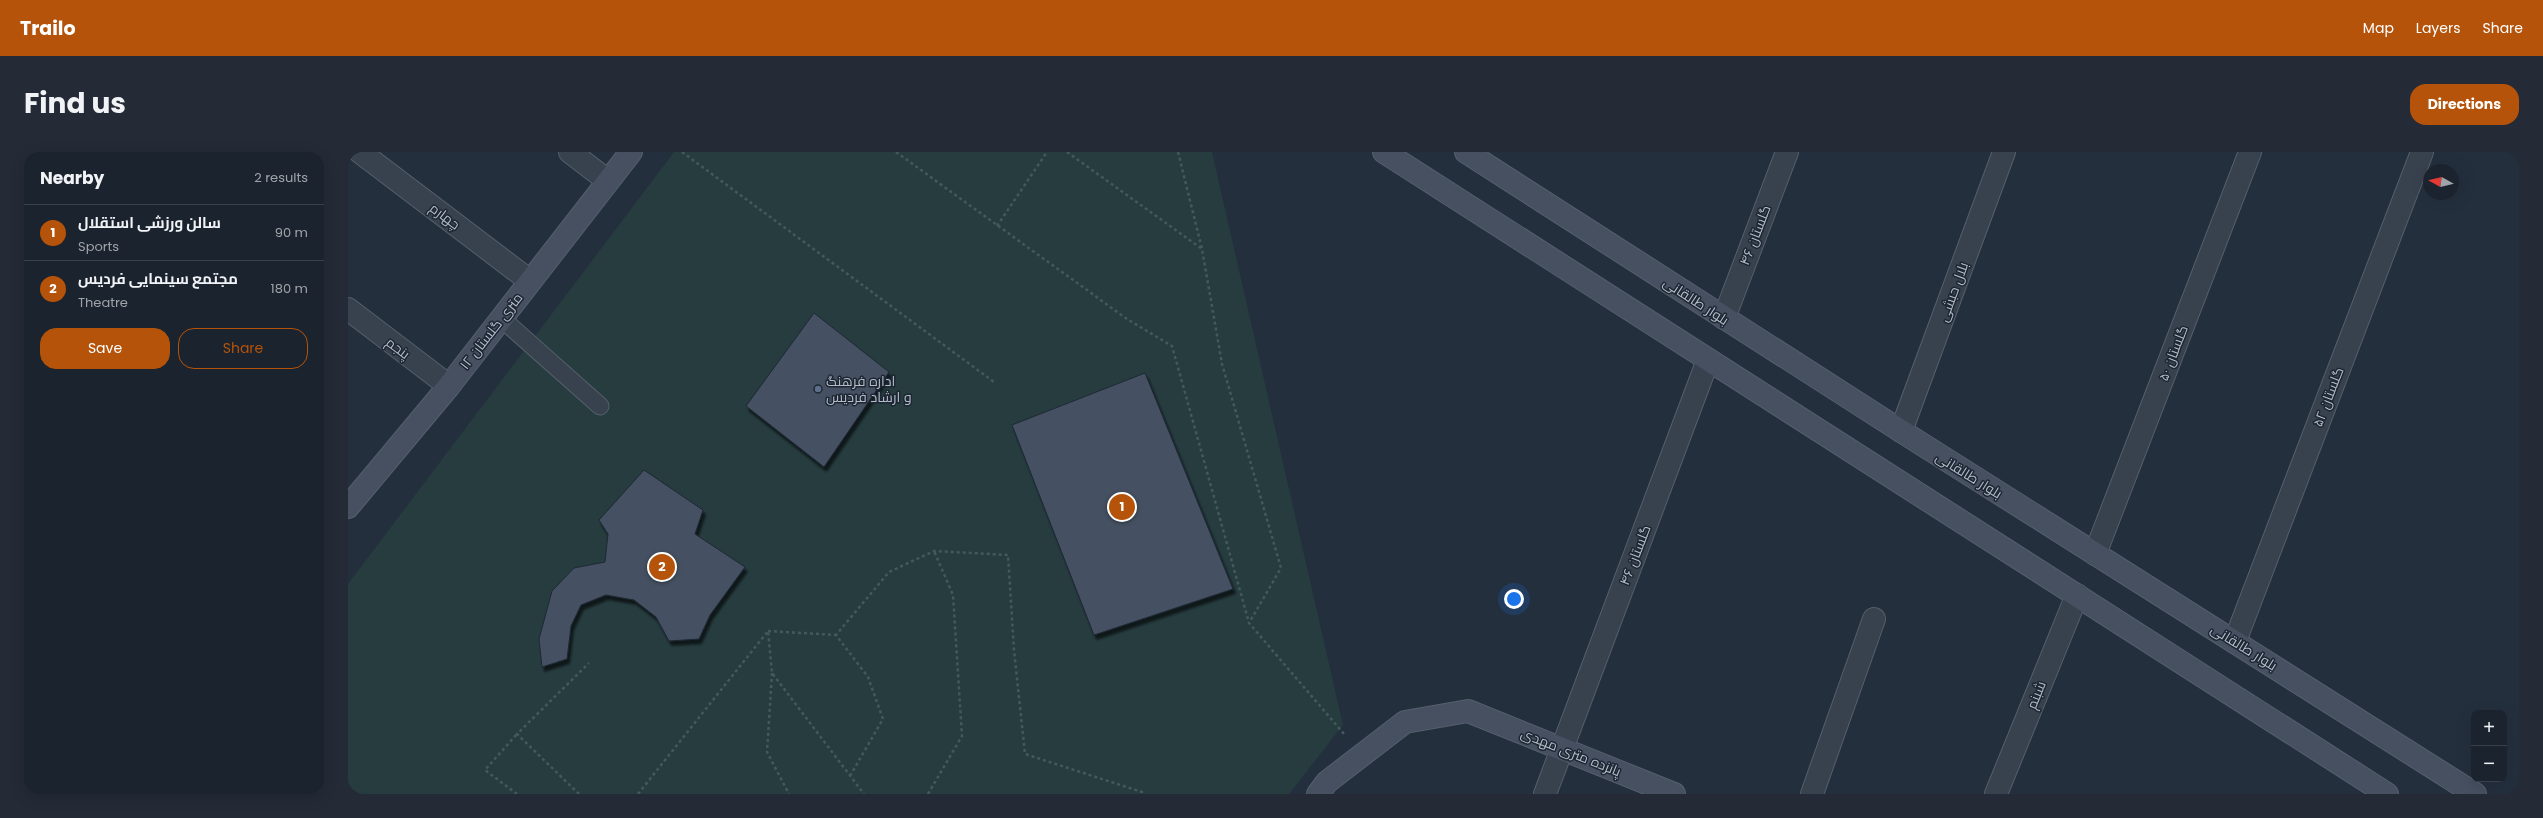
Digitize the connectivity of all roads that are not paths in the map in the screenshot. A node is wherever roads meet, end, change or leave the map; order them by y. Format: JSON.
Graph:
{"nodes":[{"id":1,"x":360,"y":152,"type":"edge"},
{"id":2,"x":570,"y":152,"type":"edge"},
{"id":3,"x":631,"y":152,"type":"edge"},
{"id":4,"x":1384,"y":152,"type":"edge"},
{"id":5,"x":1468,"y":152,"type":"edge"},
{"id":6,"x":1787,"y":152,"type":"edge"},
{"id":7,"x":2004,"y":152,"type":"edge"},
{"id":8,"x":2250,"y":152,"type":"edge"},
{"id":9,"x":2422,"y":152,"type":"edge"},
{"id":10,"x":608,"y":181,"type":"junction"},
{"id":11,"x":530,"y":281,"type":"junction"},
{"id":12,"x":348,"y":309,"type":"edge"},
{"id":13,"x":501,"y":318,"type":"junction"},
{"id":14,"x":1724,"y":318,"type":"junction"},
{"id":15,"x":1708,"y":360,"type":"junction"},
{"id":16,"x":449,"y":386,"type":"junction"},
{"id":17,"x":600,"y":406,"type":"dead end"},
{"id":18,"x":1901,"y":432,"type":"junction"},
{"id":19,"x":348,"y":507,"type":"edge"},
{"id":20,"x":2095,"y":554,"type":"junction"},
{"id":21,"x":2077,"y":595,"type":"junction"},
{"id":22,"x":1874,"y":619,"type":"dead end"},
{"id":23,"x":2235,"y":641,"type":"junction"},
{"id":24,"x":1562,"y":749,"type":"junction"},
{"id":25,"x":1318,"y":794,"type":"edge"},
{"id":26,"x":1545,"y":794,"type":"edge"},
{"id":27,"x":1674,"y":794,"type":"edge"},
{"id":28,"x":1812,"y":794,"type":"edge"},
{"id":29,"x":1996,"y":794,"type":"edge"},
{"id":30,"x":2387,"y":794,"type":"edge"},
{"id":31,"x":2475,"y":794,"type":"edge"}],
"edges":[{"from":1,"to":11,"type":"street","name":"چهارم"},
{"from":2,"to":10,"type":"street"},
{"from":3,"to":10,"type":"main road","name":"۱۲ متری گلستان"},
{"from":4,"to":15,"type":"main road"},
{"from":5,"to":14,"type":"main road","name":"بلوار طالقانی"},
{"from":6,"to":14,"type":"street","name":"گلستان ۴۶"},
{"from":7,"to":18,"type":"street","name":"بلال حبشی"},
{"from":8,"to":20,"type":"street","name":"گلستان ۵۰"},
{"from":9,"to":23,"type":"street","name":"گلستان ۵۲"},
{"from":10,"to":11,"type":"main road","name":"۱۲ متری گلستان"},
{"from":11,"to":13,"type":"main road","name":"۱۲ متری گلستان"},
{"from":12,"to":16,"type":"street","name":"پنجم"},
{"from":13,"to":16,"type":"main road","name":"۱۲ متری گلستان"},
{"from":13,"to":17,"type":"lane"},
{"from":14,"to":18,"type":"main road","name":"بلوار طالقانی"},
{"from":15,"to":21,"type":"main road"},
{"from":15,"to":24,"type":"street","name":"گلستان ۴۶"},
{"from":16,"to":19,"type":"main road","name":"۱۲ متری گلستان"},
{"from":18,"to":20,"type":"main road","name":"بلوار طالقانی"},
{"from":20,"to":23,"type":"main road","name":"بلوار طالقانی"},
{"from":21,"to":29,"type":"street","name":"شبنم"},
{"from":21,"to":30,"type":"main road"},
{"from":22,"to":28,"type":"street"},
{"from":23,"to":31,"type":"main road","name":"بلوار طالقانی"},
{"from":24,"to":25,"type":"main road","name":"پانزده متری مهدی"},
{"from":24,"to":26,"type":"street","name":"گلستان ۴۶"},
{"from":24,"to":27,"type":"main road","name":"پانزده متری مهدی"}]}
